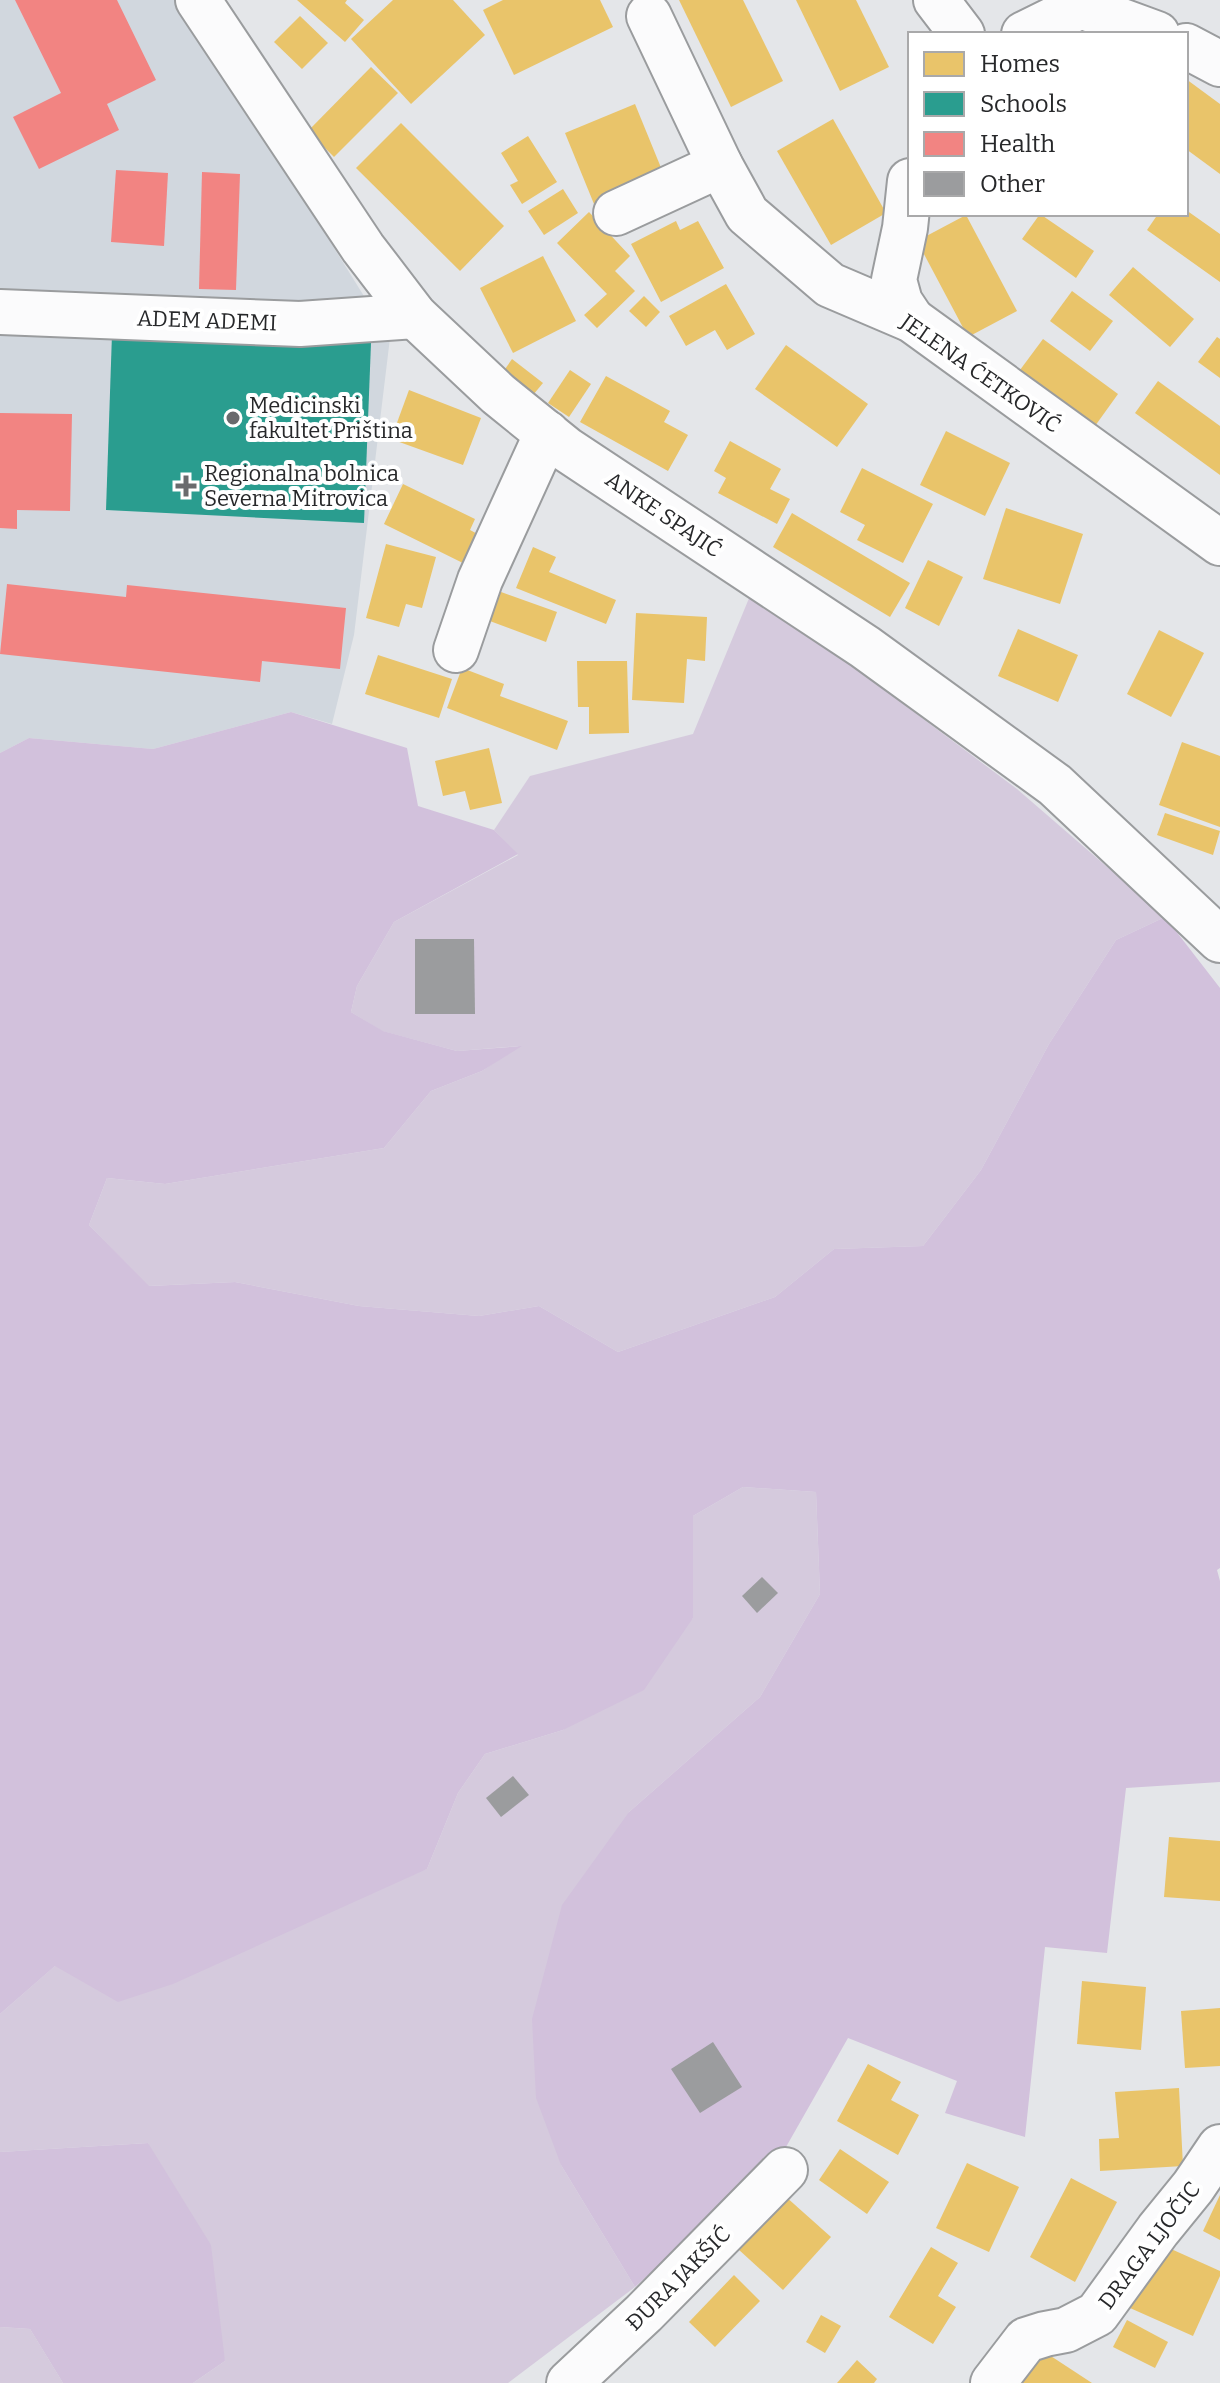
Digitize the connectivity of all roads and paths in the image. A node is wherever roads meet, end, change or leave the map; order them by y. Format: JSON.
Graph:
{"nodes":[{"id":1,"x":936,"y":0,"type":"edge"},
{"id":2,"x":1083,"y":3,"type":"edge"},
{"id":3,"x":207,"y":4,"type":"edge"},
{"id":4,"x":649,"y":16,"type":"dead end"},
{"id":5,"x":960,"y":32,"type":"edge"},
{"id":6,"x":1028,"y":32,"type":"edge"},
{"id":7,"x":1152,"y":32,"type":"edge"},
{"id":8,"x":1188,"y":47,"type":"edge"},
{"id":9,"x":1220,"y":64,"type":"edge"},
{"id":10,"x":720,"y":165,"type":"junction"},
{"id":11,"x":908,"y":200,"type":"edge"},
{"id":12,"x":616,"y":213,"type":"dead end"},
{"id":13,"x":0,"y":312,"type":"edge"},
{"id":14,"x":415,"y":316,"type":"junction"},
{"id":15,"x":912,"y":320,"type":"junction"},
{"id":16,"x":547,"y":433,"type":"junction"},
{"id":17,"x":1220,"y":543,"type":"edge"},
{"id":18,"x":456,"y":650,"type":"dead end"},
{"id":19,"x":1220,"y":940,"type":"edge"},
{"id":20,"x":1220,"y":2147,"type":"edge"},
{"id":21,"x":785,"y":2170,"type":"dead end"},
{"id":22,"x":569,"y":2383,"type":"edge"},
{"id":23,"x":993,"y":2383,"type":"edge"}],
"edges":[{"from":1,"to":5,"type":"street"},
{"from":2,"to":6,"type":"street"},
{"from":2,"to":7,"type":"street"},
{"from":3,"to":14,"type":"street","name":"ANKE SPAJIĆ"},
{"from":4,"to":10,"type":"street","name":"JELENA ĆETKOVIĆ"},
{"from":8,"to":9,"type":"street"},
{"from":10,"to":12,"type":"street"},
{"from":10,"to":15,"type":"street","name":"JELENA ĆETKOVIĆ"},
{"from":11,"to":15,"type":"street"},
{"from":13,"to":14,"type":"street","name":"ADEM ADEMI"},
{"from":14,"to":16,"type":"street","name":"ANKE SPAJIĆ"},
{"from":15,"to":17,"type":"street","name":"JELENA ĆETKOVIĆ"},
{"from":16,"to":18,"type":"street"},
{"from":16,"to":19,"type":"street","name":"ANKE SPAJIĆ"},
{"from":20,"to":23,"type":"street","name":"DRAGA LJOČIC"},
{"from":21,"to":22,"type":"street","name":"ÐURA JAKŠIĆ"}]}
